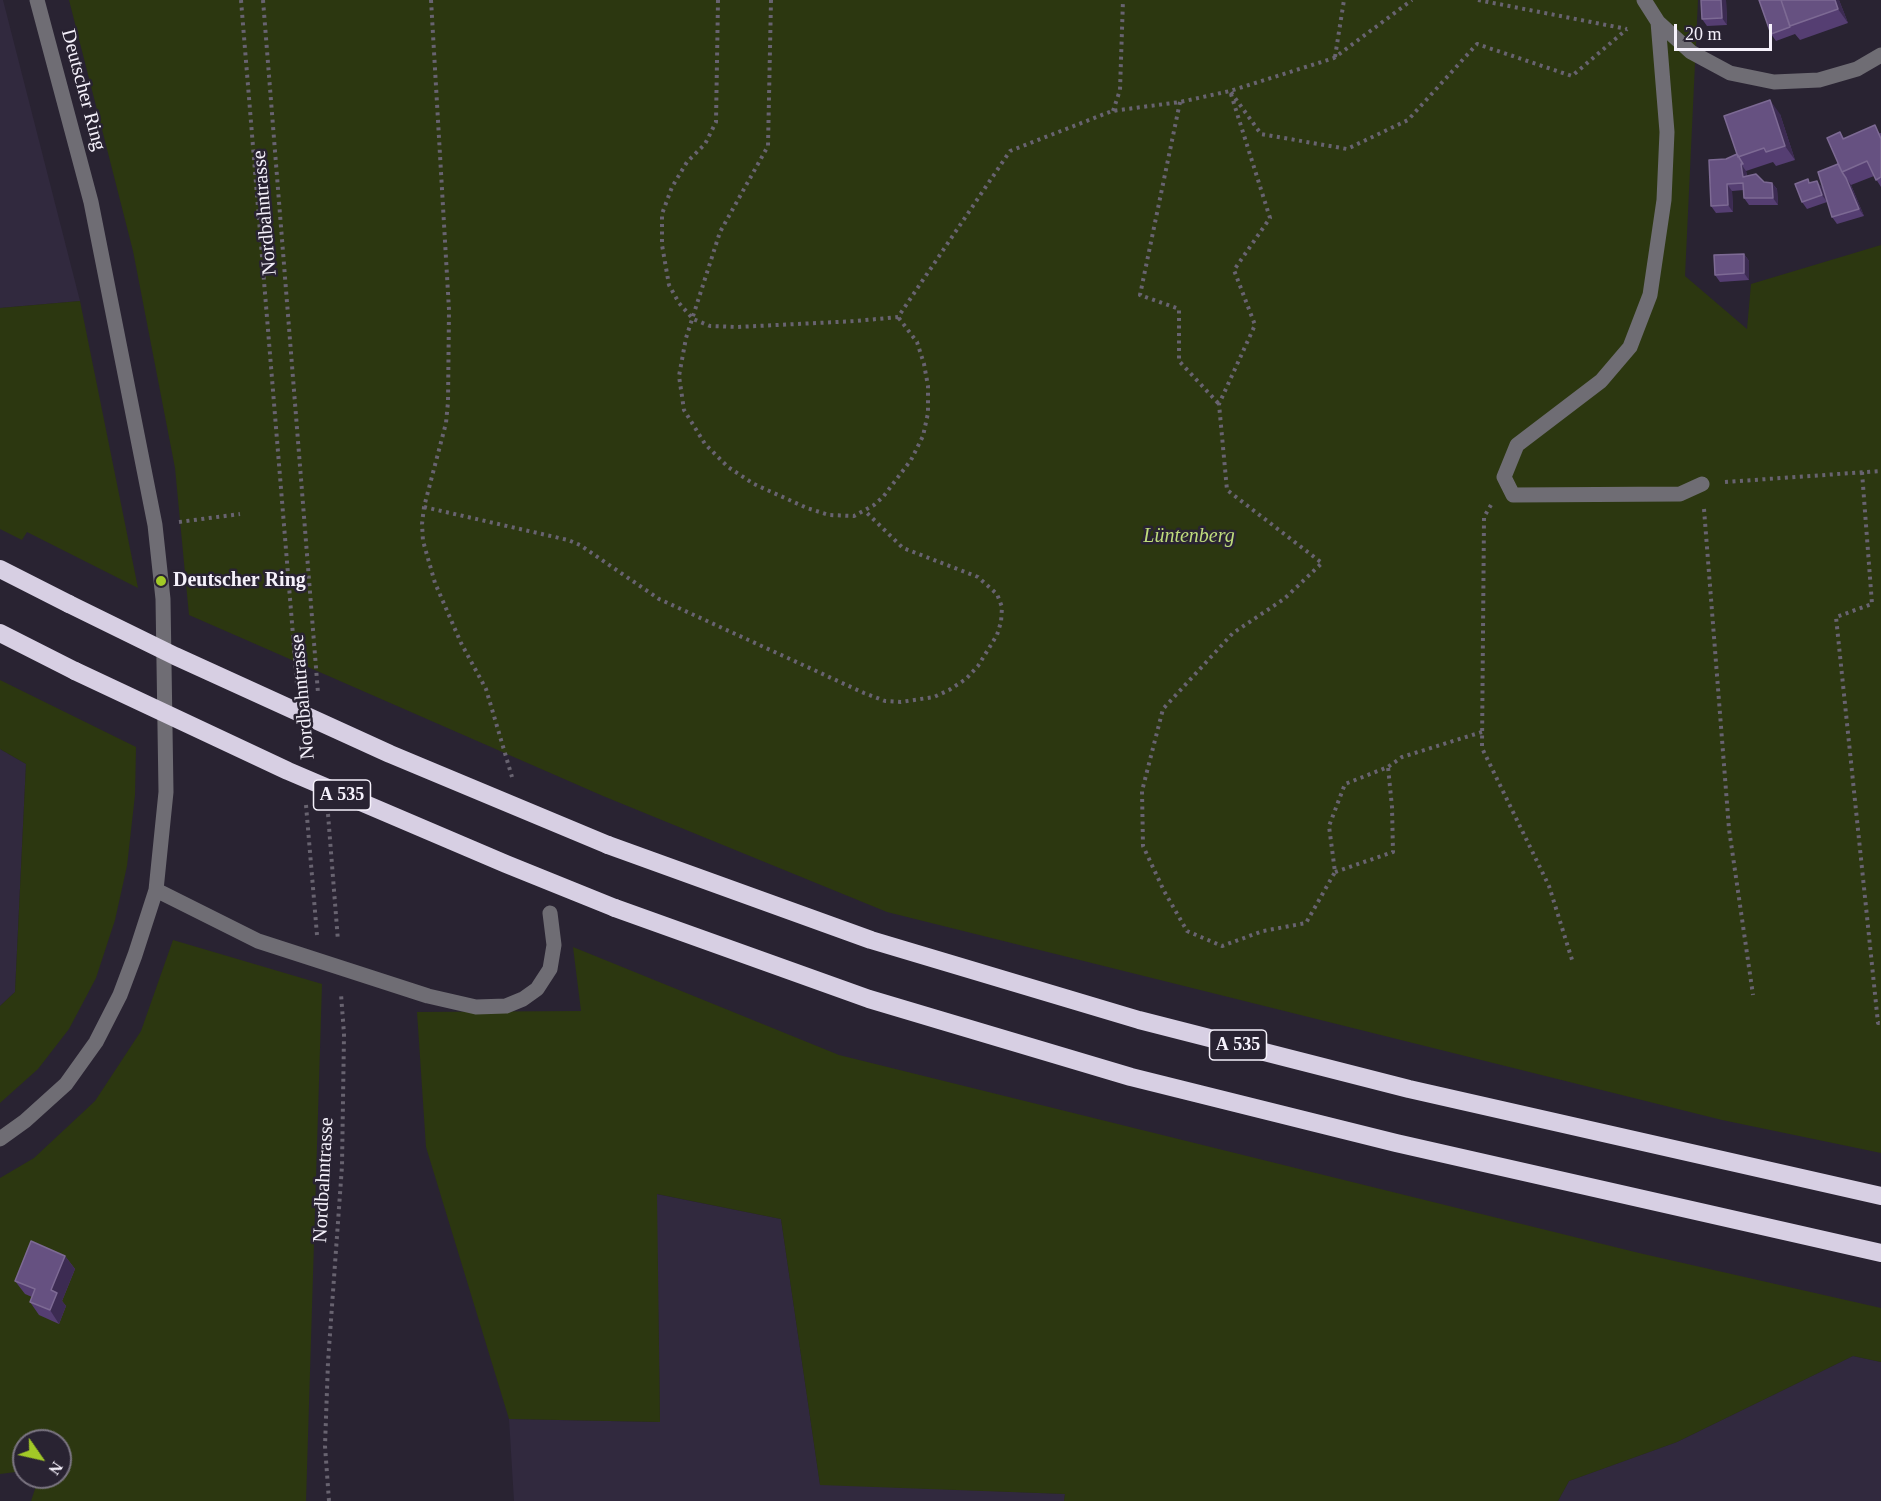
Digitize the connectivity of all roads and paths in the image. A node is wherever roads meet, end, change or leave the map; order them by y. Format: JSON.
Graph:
{"nodes":[{"id":1,"x":37,"y":0,"type":"edge"},
{"id":2,"x":241,"y":0,"type":"edge"},
{"id":3,"x":263,"y":0,"type":"edge"},
{"id":4,"x":431,"y":0,"type":"edge"},
{"id":5,"x":718,"y":0,"type":"edge"},
{"id":6,"x":771,"y":0,"type":"edge"},
{"id":7,"x":1123,"y":0,"type":"edge"},
{"id":8,"x":1344,"y":0,"type":"edge"},
{"id":9,"x":1412,"y":0,"type":"edge"},
{"id":10,"x":1479,"y":0,"type":"edge"},
{"id":11,"x":1644,"y":0,"type":"edge"},
{"id":12,"x":1658,"y":22,"type":"junction"},
{"id":13,"x":1627,"y":29,"type":"junction"},
{"id":14,"x":1881,"y":55,"type":"edge"},
{"id":15,"x":1334,"y":58,"type":"junction"},
{"id":16,"x":1230,"y":91,"type":"junction"},
{"id":17,"x":1180,"y":102,"type":"junction"},
{"id":18,"x":1112,"y":111,"type":"junction"},
{"id":19,"x":898,"y":316,"type":"junction"},
{"id":20,"x":693,"y":318,"type":"junction"},
{"id":21,"x":1219,"y":404,"type":"junction"},
{"id":22,"x":1881,"y":471,"type":"edge"},
{"id":23,"x":1862,"y":472,"type":"junction"},
{"id":24,"x":1702,"y":484,"type":"junction"},
{"id":25,"x":1513,"y":495,"type":"junction"},
{"id":26,"x":424,"y":507,"type":"junction"},
{"id":27,"x":865,"y":511,"type":"junction"},
{"id":28,"x":240,"y":514,"type":"dead end"},
{"id":29,"x":155,"y":525,"type":"junction"},
{"id":30,"x":0,"y":569,"type":"edge"},
{"id":31,"x":0,"y":633,"type":"edge"},
{"id":32,"x":297,"y":691,"type":"dead end"},
{"id":33,"x":318,"y":693,"type":"dead end"},
{"id":34,"x":1482,"y":732,"type":"junction"},
{"id":35,"x":1388,"y":767,"type":"junction"},
{"id":36,"x":515,"y":788,"type":"dead end"},
{"id":37,"x":306,"y":797,"type":"dead end"},
{"id":38,"x":328,"y":813,"type":"dead end"},
{"id":39,"x":1335,"y":872,"type":"junction"},
{"id":40,"x":156,"y":890,"type":"junction"},
{"id":41,"x":550,"y":913,"type":"dead end"},
{"id":42,"x":319,"y":962,"type":"junction"},
{"id":43,"x":1573,"y":963,"type":"dead end"},
{"id":44,"x":340,"y":968,"type":"junction"},
{"id":45,"x":1753,"y":995,"type":"dead end"},
{"id":46,"x":1880,"y":1023,"type":"edge"},
{"id":47,"x":0,"y":1139,"type":"edge"},
{"id":48,"x":1881,"y":1196,"type":"edge"},
{"id":49,"x":1881,"y":1253,"type":"edge"},
{"id":50,"x":329,"y":1501,"type":"edge"}],
"edges":[{"from":1,"to":29,"type":"street","name":"Deutscher Ring"},
{"from":2,"to":32,"type":"path"},
{"from":3,"to":33,"type":"path","name":"Nordbahntrasse"},
{"from":4,"to":26,"type":"path"},
{"from":5,"to":20,"type":"path"},
{"from":6,"to":20,"type":"path"},
{"from":7,"to":18,"type":"path"},
{"from":8,"to":15,"type":"path"},
{"from":9,"to":15,"type":"path"},
{"from":10,"to":13,"type":"path"},
{"from":11,"to":12,"type":"street"},
{"from":12,"to":13,"type":"path"},
{"from":12,"to":14,"type":"street"},
{"from":12,"to":25,"type":"street"},
{"from":13,"to":16,"type":"path"},
{"from":15,"to":16,"type":"path"},
{"from":16,"to":17,"type":"path"},
{"from":16,"to":21,"type":"path"},
{"from":17,"to":18,"type":"path"},
{"from":17,"to":21,"type":"path"},
{"from":18,"to":19,"type":"path"},
{"from":19,"to":20,"type":"path"},
{"from":19,"to":27,"type":"path"},
{"from":20,"to":27,"type":"path"},
{"from":21,"to":39,"type":"path"},
{"from":22,"to":23,"type":"path"},
{"from":23,"to":24,"type":"path"},
{"from":23,"to":46,"type":"path"},
{"from":24,"to":25,"type":"street"},
{"from":24,"to":45,"type":"path"},
{"from":25,"to":34,"type":"path"},
{"from":26,"to":27,"type":"path"},
{"from":26,"to":36,"type":"path"},
{"from":28,"to":29,"type":"path"},
{"from":29,"to":40,"type":"street","name":"Deutscher Ring"},
{"from":30,"to":48,"type":"highway","number":"A 535","bridge":true},
{"from":31,"to":49,"type":"highway","number":"A 535","bridge":true},
{"from":34,"to":35,"type":"path"},
{"from":34,"to":43,"type":"path"},
{"from":35,"to":39,"type":"path"},
{"from":35,"to":39,"type":"path"},
{"from":37,"to":42,"type":"path"},
{"from":38,"to":44,"type":"path","name":"Nordbahntrasse"},
{"from":40,"to":42,"type":"street"},
{"from":40,"to":47,"type":"street","name":"Deutscher Ring"},
{"from":41,"to":44,"type":"street"},
{"from":42,"to":44,"type":"street"},
{"from":44,"to":50,"type":"path","name":"Nordbahntrasse"}]}
